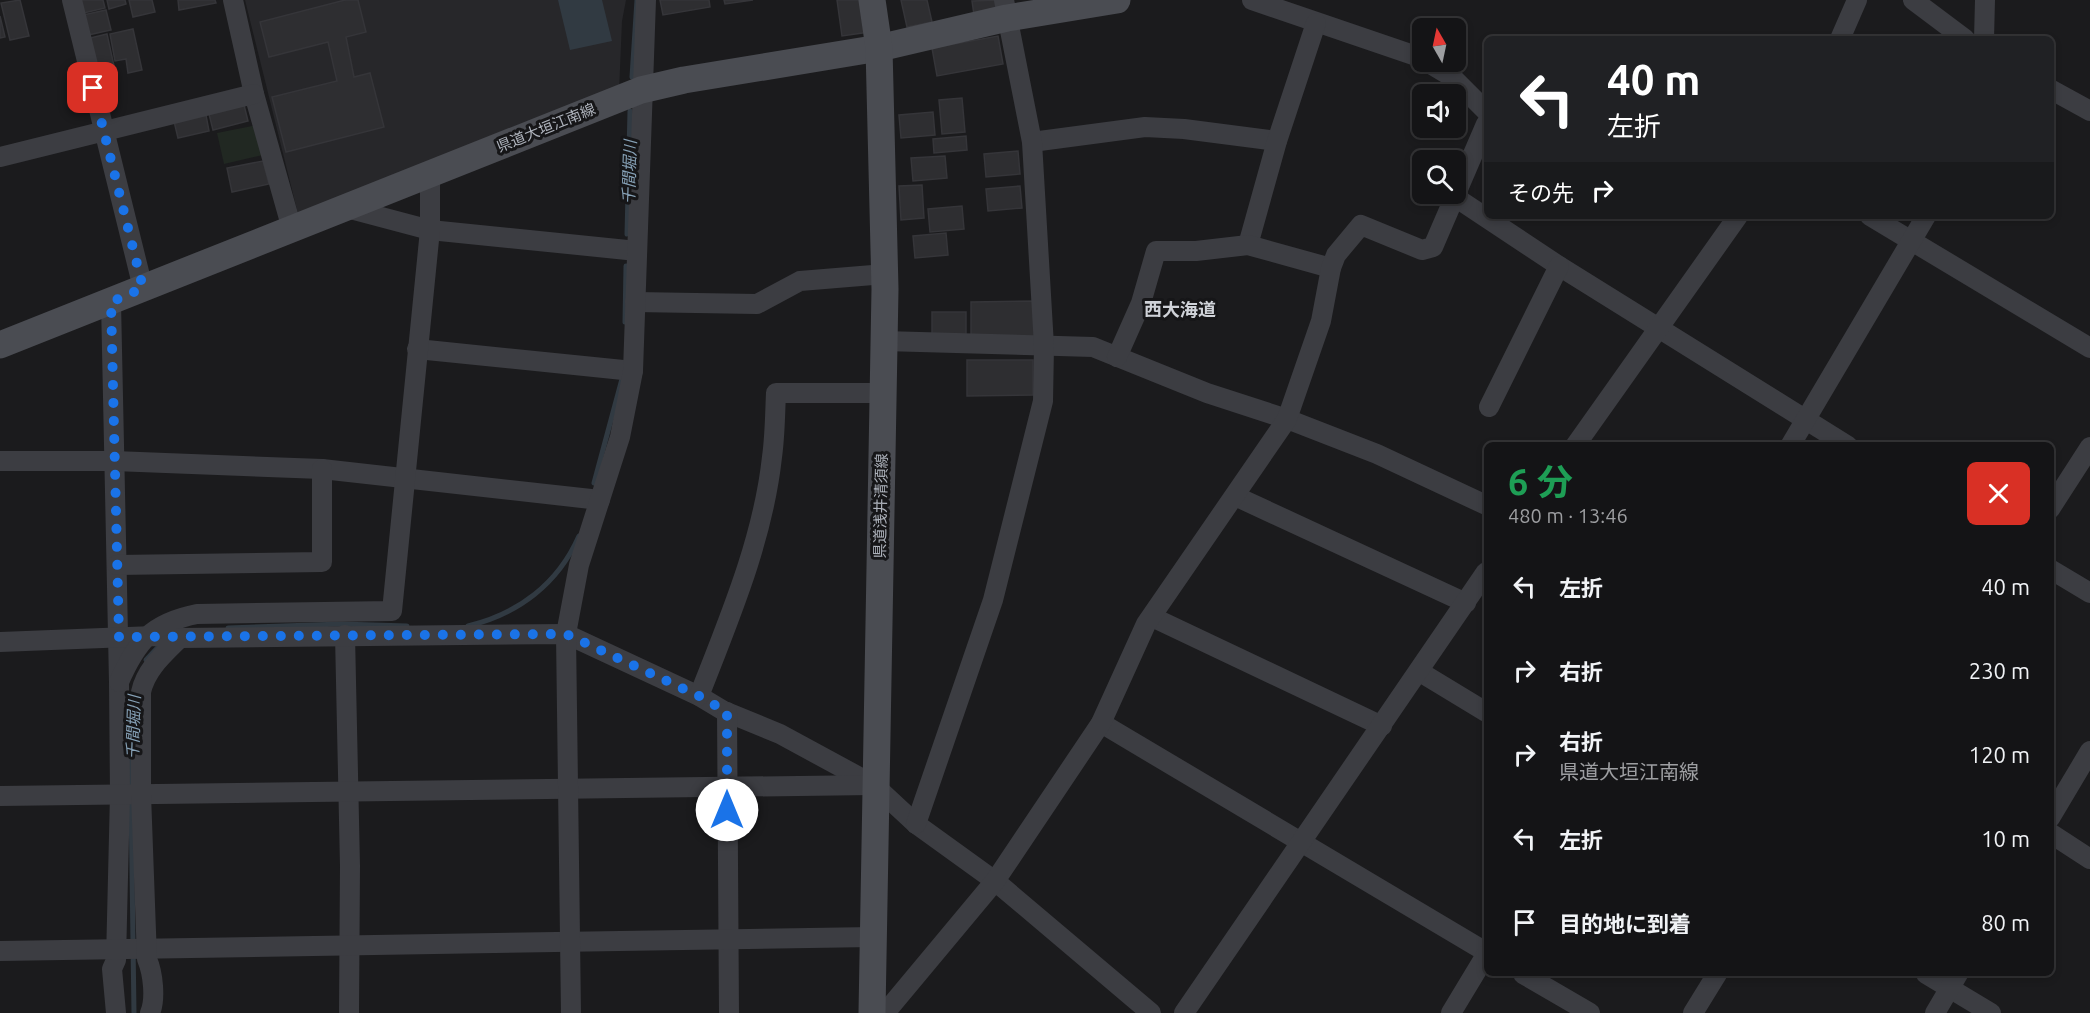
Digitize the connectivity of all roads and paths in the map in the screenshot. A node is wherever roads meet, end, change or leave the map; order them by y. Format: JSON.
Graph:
{"nodes":[{"id":1,"x":72,"y":0,"type":"edge"},
{"id":2,"x":233,"y":0,"type":"edge"},
{"id":3,"x":646,"y":0,"type":"edge"},
{"id":4,"x":872,"y":0,"type":"edge"},
{"id":5,"x":1117,"y":0,"type":"edge"},
{"id":6,"x":1252,"y":0,"type":"edge"},
{"id":7,"x":1857,"y":0,"type":"edge"},
{"id":8,"x":1913,"y":0,"type":"edge"},
{"id":9,"x":1985,"y":0,"type":"edge"},
{"id":10,"x":1006,"y":9,"type":"edge"},
{"id":11,"x":1316,"y":23,"type":"junction"},
{"id":12,"x":1841,"y":36,"type":"edge"},
{"id":13,"x":1961,"y":36,"type":"edge"},
{"id":14,"x":1984,"y":36,"type":"edge"},
{"id":15,"x":879,"y":48,"type":"junction"},
{"id":16,"x":1412,"y":55,"type":"edge"},
{"id":17,"x":1444,"y":72,"type":"edge"},
{"id":18,"x":641,"y":90,"type":"junction"},
{"id":19,"x":2054,"y":91,"type":"edge"},
{"id":20,"x":254,"y":94,"type":"junction"},
{"id":21,"x":1484,"y":109,"type":"edge"},
{"id":22,"x":2090,"y":111,"type":"edge"},
{"id":23,"x":1484,"y":129,"type":"edge"},
{"id":24,"x":104,"y":132,"type":"junction"},
{"id":25,"x":1277,"y":141,"type":"junction"},
{"id":26,"x":1032,"y":142,"type":"junction"},
{"id":27,"x":0,"y":157,"type":"edge"},
{"id":28,"x":1466,"y":171,"type":"edge"},
{"id":29,"x":430,"y":175,"type":"junction"},
{"id":30,"x":1452,"y":204,"type":"edge"},
{"id":31,"x":1466,"y":204,"type":"edge"},
{"id":32,"x":347,"y":208,"type":"junction"},
{"id":33,"x":1484,"y":216,"type":"edge"},
{"id":34,"x":1488,"y":219,"type":"edge"},
{"id":35,"x":1736,"y":219,"type":"edge"},
{"id":36,"x":1875,"y":219,"type":"edge"},
{"id":37,"x":1924,"y":219,"type":"edge"},
{"id":38,"x":292,"y":229,"type":"junction"},
{"id":39,"x":430,"y":230,"type":"junction"},
{"id":40,"x":1911,"y":242,"type":"junction"},
{"id":41,"x":1248,"y":245,"type":"junction"},
{"id":42,"x":637,"y":251,"type":"junction"},
{"id":43,"x":1559,"y":266,"type":"junction"},
{"id":44,"x":1331,"y":268,"type":"junction"},
{"id":45,"x":885,"y":274,"type":"junction"},
{"id":46,"x":143,"y":288,"type":"junction"},
{"id":47,"x":111,"y":302,"type":"junction"},
{"id":48,"x":635,"y":302,"type":"junction"},
{"id":49,"x":1659,"y":328,"type":"junction"},
{"id":50,"x":884,"y":341,"type":"junction"},
{"id":51,"x":0,"y":345,"type":"edge"},
{"id":52,"x":1044,"y":346,"type":"junction"},
{"id":53,"x":2090,"y":348,"type":"edge"},
{"id":54,"x":417,"y":350,"type":"junction"},
{"id":55,"x":1117,"y":357,"type":"junction"},
{"id":56,"x":633,"y":370,"type":"junction"},
{"id":57,"x":884,"y":393,"type":"junction"},
{"id":58,"x":1489,"y":407,"type":"dead end"},
{"id":59,"x":1287,"y":419,"type":"junction"},
{"id":60,"x":1806,"y":419,"type":"junction"},
{"id":61,"x":1578,"y":442,"type":"edge"},
{"id":62,"x":1792,"y":442,"type":"edge"},
{"id":63,"x":1842,"y":442,"type":"edge"},
{"id":64,"x":2090,"y":447,"type":"edge"},
{"id":65,"x":0,"y":461,"type":"edge"},
{"id":66,"x":114,"y":461,"type":"junction"},
{"id":67,"x":322,"y":469,"type":"junction"},
{"id":68,"x":404,"y":476,"type":"junction"},
{"id":69,"x":1235,"y":496,"type":"junction"},
{"id":70,"x":600,"y":500,"type":"junction"},
{"id":71,"x":2054,"y":503,"type":"edge"},
{"id":72,"x":1484,"y":504,"type":"edge"},
{"id":73,"x":117,"y":565,"type":"junction"},
{"id":74,"x":2054,"y":571,"type":"edge"},
{"id":75,"x":1484,"y":575,"type":"edge"},
{"id":76,"x":2090,"y":593,"type":"edge"},
{"id":77,"x":1466,"y":603,"type":"junction"},
{"id":78,"x":1152,"y":616,"type":"junction"},
{"id":79,"x":349,"y":626,"type":"junction"},
{"id":80,"x":566,"y":634,"type":"junction"},
{"id":81,"x":149,"y":636,"type":"junction"},
{"id":82,"x":119,"y":637,"type":"junction"},
{"id":83,"x":177,"y":638,"type":"junction"},
{"id":84,"x":0,"y":642,"type":"edge"},
{"id":85,"x":1420,"y":672,"type":"junction"},
{"id":86,"x":119,"y":682,"type":"junction"},
{"id":87,"x":699,"y":696,"type":"junction"},
{"id":88,"x":1484,"y":711,"type":"edge"},
{"id":89,"x":727,"y":712,"type":"junction"},
{"id":90,"x":1101,"y":723,"type":"junction"},
{"id":91,"x":1382,"y":726,"type":"junction"},
{"id":92,"x":2090,"y":751,"type":"edge"},
{"id":93,"x":874,"y":785,"type":"junction"},
{"id":94,"x":567,"y":789,"type":"junction"},
{"id":95,"x":727,"y":789,"type":"junction"},
{"id":96,"x":346,"y":791,"type":"junction"},
{"id":97,"x":130,"y":794,"type":"junction"},
{"id":98,"x":0,"y":796,"type":"edge"},
{"id":99,"x":2054,"y":811,"type":"edge"},
{"id":100,"x":916,"y":824,"type":"junction"},
{"id":101,"x":2054,"y":836,"type":"edge"},
{"id":102,"x":1302,"y":842,"type":"junction"},
{"id":103,"x":2090,"y":859,"type":"edge"},
{"id":104,"x":995,"y":881,"type":"junction"},
{"id":105,"x":873,"y":937,"type":"junction"},
{"id":106,"x":727,"y":940,"type":"junction"},
{"id":107,"x":570,"y":943,"type":"junction"},
{"id":108,"x":350,"y":947,"type":"junction"},
{"id":109,"x":132,"y":948,"type":"junction"},
{"id":110,"x":0,"y":951,"type":"edge"},
{"id":111,"x":1484,"y":952,"type":"edge"},
{"id":112,"x":1484,"y":956,"type":"edge"},
{"id":113,"x":1526,"y":976,"type":"edge"},
{"id":114,"x":1716,"y":976,"type":"edge"},
{"id":115,"x":1934,"y":976,"type":"edge"},
{"id":116,"x":1954,"y":981,"type":"edge"},
{"id":117,"x":116,"y":1013,"type":"edge"},
{"id":118,"x":150,"y":1013,"type":"edge"},
{"id":119,"x":349,"y":1013,"type":"edge"},
{"id":120,"x":571,"y":1013,"type":"edge"},
{"id":121,"x":729,"y":1013,"type":"edge"},
{"id":122,"x":872,"y":1013,"type":"edge"},
{"id":123,"x":885,"y":1013,"type":"edge"},
{"id":124,"x":1151,"y":1013,"type":"edge"},
{"id":125,"x":1184,"y":1013,"type":"edge"},
{"id":126,"x":1451,"y":1013,"type":"edge"},
{"id":127,"x":1590,"y":1013,"type":"edge"},
{"id":128,"x":1693,"y":1013,"type":"edge"},
{"id":129,"x":1935,"y":1013,"type":"edge"},
{"id":130,"x":1992,"y":1013,"type":"edge"}],
"edges":[{"from":1,"to":24,"type":"street"},
{"from":2,"to":20,"type":"street"},
{"from":3,"to":18,"type":"street"},
{"from":4,"to":15,"type":"main road","name":"県道浅井清須線"},
{"from":5,"to":10,"type":"main road","name":"県道大垣江南線"},
{"from":6,"to":11,"type":"street"},
{"from":7,"to":12,"type":"street"},
{"from":8,"to":13,"type":"street"},
{"from":9,"to":14,"type":"street"},
{"from":10,"to":15,"type":"main road","name":"県道大垣江南線"},
{"from":10,"to":26,"type":"street"},
{"from":11,"to":16,"type":"street"},
{"from":11,"to":25,"type":"street"},
{"from":15,"to":18,"type":"main road","name":"県道大垣江南線"},
{"from":15,"to":45,"type":"main road","name":"県道浅井清須線"},
{"from":17,"to":21,"type":"street"},
{"from":18,"to":29,"type":"main road","name":"県道大垣江南線"},
{"from":18,"to":42,"type":"street"},
{"from":19,"to":22,"type":"street"},
{"from":20,"to":24,"type":"street"},
{"from":20,"to":38,"type":"street"},
{"from":23,"to":28,"type":"street"},
{"from":24,"to":27,"type":"street"},
{"from":24,"to":46,"type":"street"},
{"from":25,"to":26,"type":"street"},
{"from":25,"to":41,"type":"street"},
{"from":26,"to":52,"type":"street"},
{"from":29,"to":32,"type":"main road","name":"県道大垣江南線"},
{"from":29,"to":39,"type":"street"},
{"from":30,"to":44,"type":"street"},
{"from":31,"to":33,"type":"street"},
{"from":32,"to":38,"type":"main road","name":"県道大垣江南線"},
{"from":32,"to":39,"type":"street"},
{"from":34,"to":43,"type":"street"},
{"from":35,"to":49,"type":"street"},
{"from":36,"to":40,"type":"street"},
{"from":37,"to":40,"type":"street"},
{"from":38,"to":46,"type":"main road","name":"県道大垣江南線"},
{"from":39,"to":42,"type":"street"},
{"from":39,"to":54,"type":"street"},
{"from":40,"to":53,"type":"street"},
{"from":40,"to":60,"type":"street"},
{"from":41,"to":44,"type":"street"},
{"from":41,"to":55,"type":"street"},
{"from":42,"to":48,"type":"street"},
{"from":43,"to":49,"type":"street"},
{"from":43,"to":58,"type":"street"},
{"from":44,"to":59,"type":"street"},
{"from":45,"to":48,"type":"street"},
{"from":45,"to":50,"type":"main road","name":"県道浅井清須線"},
{"from":46,"to":47,"type":"main road","name":"県道大垣江南線"},
{"from":47,"to":51,"type":"main road","name":"県道大垣江南線"},
{"from":47,"to":66,"type":"street"},
{"from":48,"to":56,"type":"street"},
{"from":49,"to":60,"type":"street"},
{"from":49,"to":61,"type":"street"},
{"from":50,"to":52,"type":"street"},
{"from":50,"to":57,"type":"main road","name":"県道浅井清須線"},
{"from":52,"to":55,"type":"street"},
{"from":52,"to":100,"type":"street"},
{"from":54,"to":56,"type":"street"},
{"from":54,"to":68,"type":"street"},
{"from":55,"to":59,"type":"street"},
{"from":56,"to":70,"type":"street"},
{"from":57,"to":87,"type":"street"},
{"from":57,"to":93,"type":"main road","name":"県道浅井清須線"},
{"from":59,"to":69,"type":"street"},
{"from":59,"to":72,"type":"street"},
{"from":60,"to":62,"type":"street"},
{"from":60,"to":63,"type":"street"},
{"from":64,"to":71,"type":"street"},
{"from":65,"to":66,"type":"street"},
{"from":66,"to":67,"type":"street"},
{"from":66,"to":73,"type":"street"},
{"from":67,"to":68,"type":"street"},
{"from":67,"to":73,"type":"street"},
{"from":68,"to":70,"type":"street"},
{"from":68,"to":79,"type":"street"},
{"from":69,"to":77,"type":"street"},
{"from":69,"to":78,"type":"street"},
{"from":70,"to":80,"type":"street"},
{"from":73,"to":82,"type":"street"},
{"from":74,"to":76,"type":"street"},
{"from":75,"to":77,"type":"street"},
{"from":77,"to":85,"type":"street"},
{"from":78,"to":90,"type":"street"},
{"from":78,"to":91,"type":"street"},
{"from":79,"to":80,"type":"street"},
{"from":79,"to":81,"type":"street"},
{"from":79,"to":83,"type":"street"},
{"from":79,"to":96,"type":"street"},
{"from":80,"to":87,"type":"street"},
{"from":80,"to":94,"type":"street"},
{"from":81,"to":82,"type":"street"},
{"from":81,"to":83,"type":"street"},
{"from":81,"to":86,"type":"street"},
{"from":82,"to":84,"type":"street"},
{"from":82,"to":86,"type":"street"},
{"from":83,"to":97,"type":"street"},
{"from":85,"to":88,"type":"street"},
{"from":85,"to":91,"type":"street"},
{"from":86,"to":97,"type":"street"},
{"from":87,"to":89,"type":"street"},
{"from":89,"to":93,"type":"street"},
{"from":89,"to":95,"type":"street"},
{"from":90,"to":102,"type":"street"},
{"from":90,"to":104,"type":"street"},
{"from":91,"to":102,"type":"street"},
{"from":92,"to":99,"type":"street"},
{"from":93,"to":95,"type":"street"},
{"from":93,"to":100,"type":"street"},
{"from":93,"to":105,"type":"main road","name":"県道浅井清須線"},
{"from":94,"to":95,"type":"street"},
{"from":94,"to":96,"type":"street"},
{"from":94,"to":107,"type":"street"},
{"from":95,"to":106,"type":"street"},
{"from":96,"to":97,"type":"street"},
{"from":96,"to":108,"type":"street"},
{"from":97,"to":98,"type":"street"},
{"from":97,"to":109,"type":"street"},
{"from":97,"to":109,"type":"street"},
{"from":100,"to":104,"type":"street"},
{"from":101,"to":103,"type":"street"},
{"from":102,"to":111,"type":"street"},
{"from":102,"to":125,"type":"street"},
{"from":104,"to":123,"type":"street"},
{"from":104,"to":124,"type":"street"},
{"from":105,"to":106,"type":"street"},
{"from":105,"to":122,"type":"main road","name":"県道浅井清須線"},
{"from":106,"to":107,"type":"street"},
{"from":106,"to":121,"type":"street"},
{"from":107,"to":108,"type":"street"},
{"from":107,"to":120,"type":"street"},
{"from":108,"to":109,"type":"street"},
{"from":108,"to":119,"type":"street"},
{"from":109,"to":110,"type":"street"},
{"from":109,"to":117,"type":"street"},
{"from":109,"to":118,"type":"street"},
{"from":112,"to":126,"type":"street"},
{"from":113,"to":127,"type":"street"},
{"from":114,"to":128,"type":"street"},
{"from":115,"to":116,"type":"street"},
{"from":116,"to":129,"type":"street"},
{"from":116,"to":130,"type":"street"}]}
